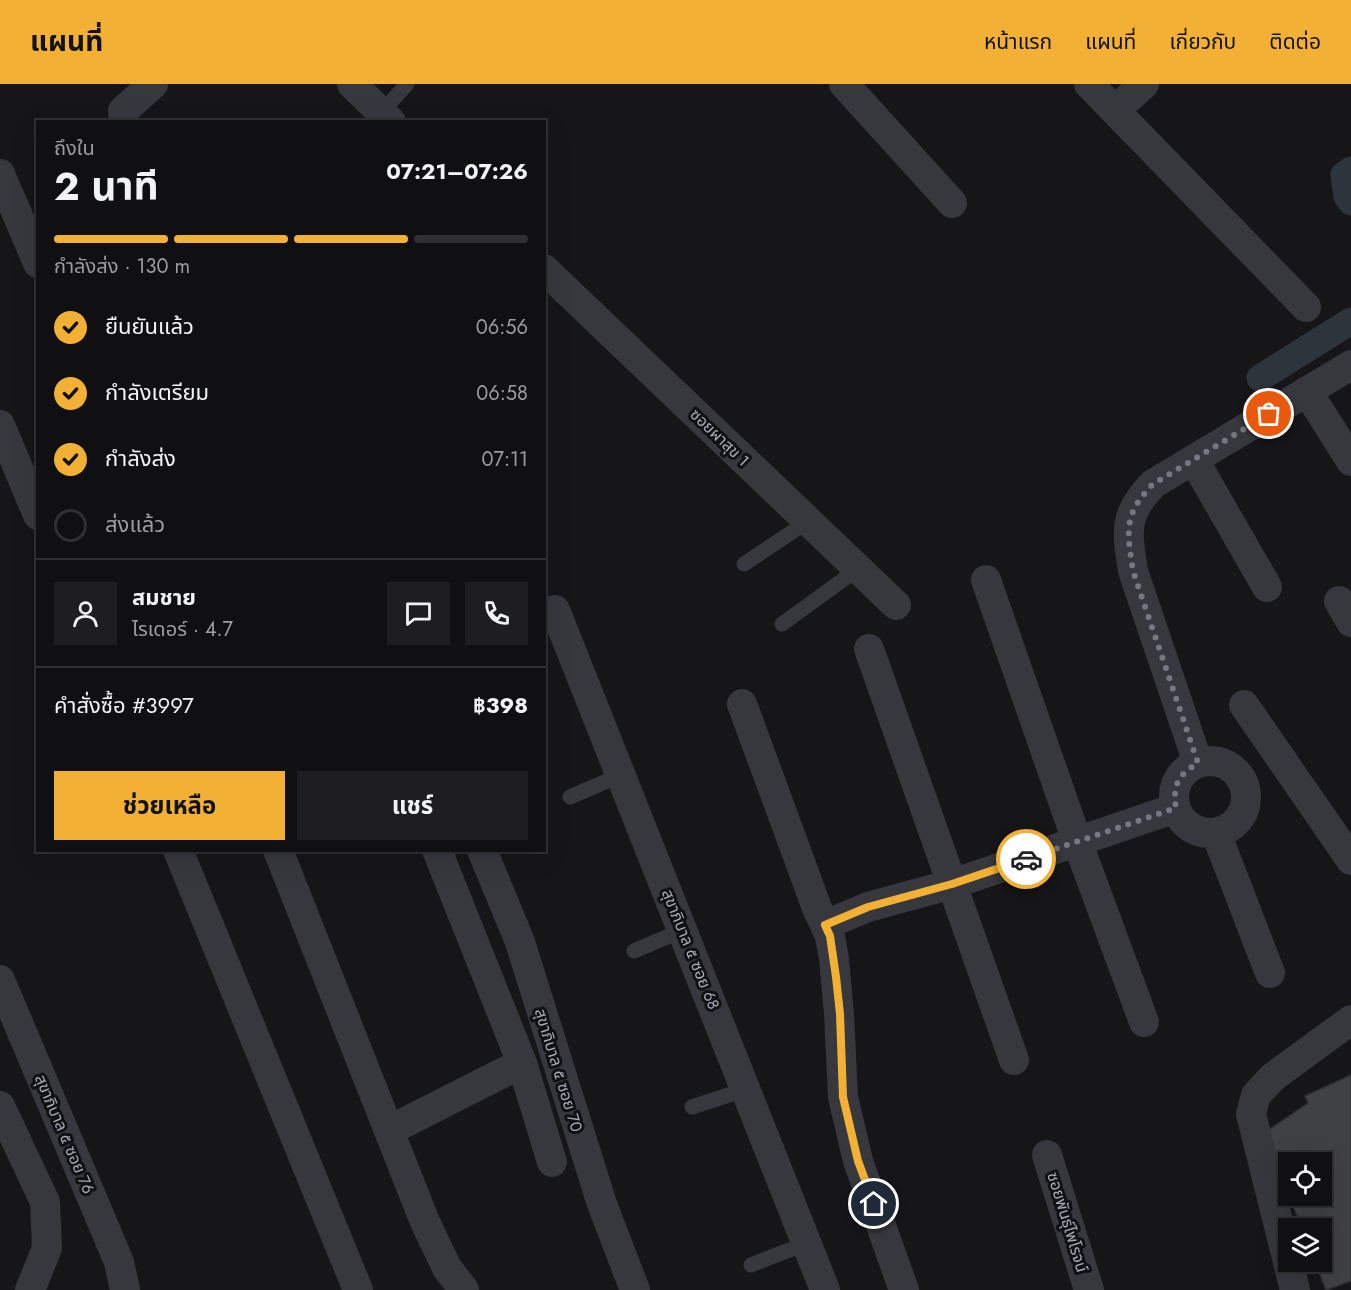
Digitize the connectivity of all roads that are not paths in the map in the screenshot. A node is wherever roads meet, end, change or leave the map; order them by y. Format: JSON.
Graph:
{"nodes":[{"id":1,"x":153,"y":84,"type":"edge"},
{"id":2,"x":352,"y":84,"type":"edge"},
{"id":3,"x":407,"y":84,"type":"edge"},
{"id":4,"x":844,"y":84,"type":"edge"},
{"id":5,"x":1089,"y":84,"type":"edge"},
{"id":6,"x":1144,"y":84,"type":"edge"},
{"id":7,"x":1115,"y":110,"type":"junction"},
{"id":8,"x":386,"y":117,"type":"edge"},
{"id":9,"x":124,"y":120,"type":"edge"},
{"id":10,"x":0,"y":174,"type":"edge"},
{"id":11,"x":952,"y":203,"type":"dead end"},
{"id":12,"x":36,"y":258,"type":"edge"},
{"id":13,"x":546,"y":270,"type":"edge"},
{"id":14,"x":1306,"y":307,"type":"dead end"},
{"id":15,"x":1351,"y":365,"type":"edge"},
{"id":16,"x":1307,"y":391,"type":"junction"},
{"id":17,"x":0,"y":425,"type":"edge"},
{"id":18,"x":1194,"y":460,"type":"junction"},
{"id":19,"x":1351,"y":461,"type":"edge"},
{"id":20,"x":36,"y":509,"type":"edge"},
{"id":21,"x":807,"y":522,"type":"junction"},
{"id":22,"x":744,"y":564,"type":"dead end"},
{"id":23,"x":858,"y":569,"type":"junction"},
{"id":24,"x":986,"y":580,"type":"dead end"},
{"id":25,"x":1267,"y":587,"type":"dead end"},
{"id":26,"x":896,"y":605,"type":"dead end"},
{"id":27,"x":554,"y":624,"type":"edge"},
{"id":28,"x":782,"y":624,"type":"dead end"},
{"id":29,"x":869,"y":649,"type":"dead end"},
{"id":30,"x":741,"y":704,"type":"dead end"},
{"id":31,"x":1244,"y":705,"type":"dead end"},
{"id":32,"x":1198,"y":763,"type":"junction"},
{"id":33,"x":621,"y":775,"type":"junction"},
{"id":34,"x":570,"y":797,"type":"dead end"},
{"id":35,"x":1176,"y":808,"type":"junction"},
{"id":36,"x":1216,"y":832,"type":"junction"},
{"id":37,"x":1077,"y":841,"type":"junction"},
{"id":38,"x":179,"y":852,"type":"edge"},
{"id":39,"x":279,"y":852,"type":"edge"},
{"id":40,"x":437,"y":852,"type":"edge"},
{"id":41,"x":483,"y":852,"type":"edge"},
{"id":42,"x":1351,"y":860,"type":"edge"},
{"id":43,"x":952,"y":884,"type":"junction"},
{"id":44,"x":825,"y":925,"type":"junction"},
{"id":45,"x":683,"y":930,"type":"junction"},
{"id":46,"x":633,"y":951,"type":"dead end"},
{"id":47,"x":1270,"y":973,"type":"dead end"},
{"id":48,"x":0,"y":980,"type":"edge"},
{"id":49,"x":1351,"y":1020,"type":"edge"},
{"id":50,"x":1144,"y":1022,"type":"dead end"},
{"id":51,"x":1014,"y":1060,"type":"dead end"},
{"id":52,"x":522,"y":1063,"type":"junction"},
{"id":53,"x":747,"y":1089,"type":"junction"},
{"id":54,"x":0,"y":1106,"type":"edge"},
{"id":55,"x":692,"y":1107,"type":"dead end"},
{"id":56,"x":390,"y":1130,"type":"junction"},
{"id":57,"x":1047,"y":1155,"type":"dead end"},
{"id":58,"x":552,"y":1162,"type":"dead end"},
{"id":59,"x":807,"y":1243,"type":"junction"},
{"id":60,"x":751,"y":1265,"type":"dead end"},
{"id":61,"x":30,"y":1290,"type":"edge"},
{"id":62,"x":125,"y":1290,"type":"edge"},
{"id":63,"x":358,"y":1290,"type":"edge"},
{"id":64,"x":464,"y":1290,"type":"edge"},
{"id":65,"x":635,"y":1290,"type":"edge"},
{"id":66,"x":825,"y":1290,"type":"edge"},
{"id":67,"x":904,"y":1290,"type":"edge"},
{"id":68,"x":1089,"y":1290,"type":"edge"},
{"id":69,"x":1295,"y":1290,"type":"edge"}],
"edges":[{"from":1,"to":9,"type":"street"},
{"from":2,"to":8,"type":"street"},
{"from":3,"to":8,"type":"lane"},
{"from":4,"to":11,"type":"street"},
{"from":5,"to":7,"type":"street"},
{"from":6,"to":7,"type":"street"},
{"from":7,"to":14,"type":"street"},
{"from":10,"to":12,"type":"street"},
{"from":13,"to":21,"type":"street","name":"ซอยผาสุข 1"},
{"from":15,"to":16,"type":"street"},
{"from":16,"to":18,"type":"street"},
{"from":16,"to":19,"type":"street"},
{"from":17,"to":20,"type":"street"},
{"from":18,"to":25,"type":"street"},
{"from":18,"to":32,"type":"street"},
{"from":21,"to":22,"type":"lane"},
{"from":21,"to":23,"type":"street","name":"ซอยผาสุข 1"},
{"from":23,"to":26,"type":"street","name":"ซอยผาสุข 1"},
{"from":23,"to":28,"type":"lane"},
{"from":24,"to":37,"type":"street"},
{"from":27,"to":33,"type":"street","name":"สุขาภิบาล ๕ ซอย 68"},
{"from":29,"to":43,"type":"street"},
{"from":30,"to":44,"type":"street"},
{"from":31,"to":42,"type":"street"},
{"from":32,"to":35,"type":"street"},
{"from":32,"to":36,"type":"street"},
{"from":33,"to":34,"type":"lane"},
{"from":33,"to":45,"type":"street","name":"สุขาภิบาล ๕ ซอย 68"},
{"from":35,"to":36,"type":"street"},
{"from":35,"to":37,"type":"street"},
{"from":36,"to":47,"type":"street"},
{"from":37,"to":43,"type":"street"},
{"from":37,"to":50,"type":"street"},
{"from":38,"to":63,"type":"street"},
{"from":39,"to":56,"type":"street"},
{"from":40,"to":52,"type":"street"},
{"from":41,"to":65,"type":"street","name":"สุขาภิบาล ๕ ซอย 70"},
{"from":43,"to":44,"type":"street"},
{"from":43,"to":51,"type":"street"},
{"from":44,"to":67,"type":"street"},
{"from":45,"to":46,"type":"lane"},
{"from":45,"to":53,"type":"street","name":"สุขาภิบาล ๕ ซอย 68"},
{"from":48,"to":62,"type":"street","name":"สุขาภิบาล ๕ ซอย 76"},
{"from":49,"to":69,"type":"street"},
{"from":52,"to":56,"type":"street"},
{"from":52,"to":58,"type":"street"},
{"from":53,"to":55,"type":"lane"},
{"from":53,"to":59,"type":"street","name":"สุขาภิบาล ๕ ซอย 68"},
{"from":54,"to":61,"type":"street"},
{"from":56,"to":64,"type":"street"},
{"from":57,"to":68,"type":"street","name":"ซอยพันธ์ุไพโรจน์"},
{"from":59,"to":60,"type":"lane"},
{"from":59,"to":66,"type":"street","name":"สุขาภิบาล ๕ ซอย 68"}]}
